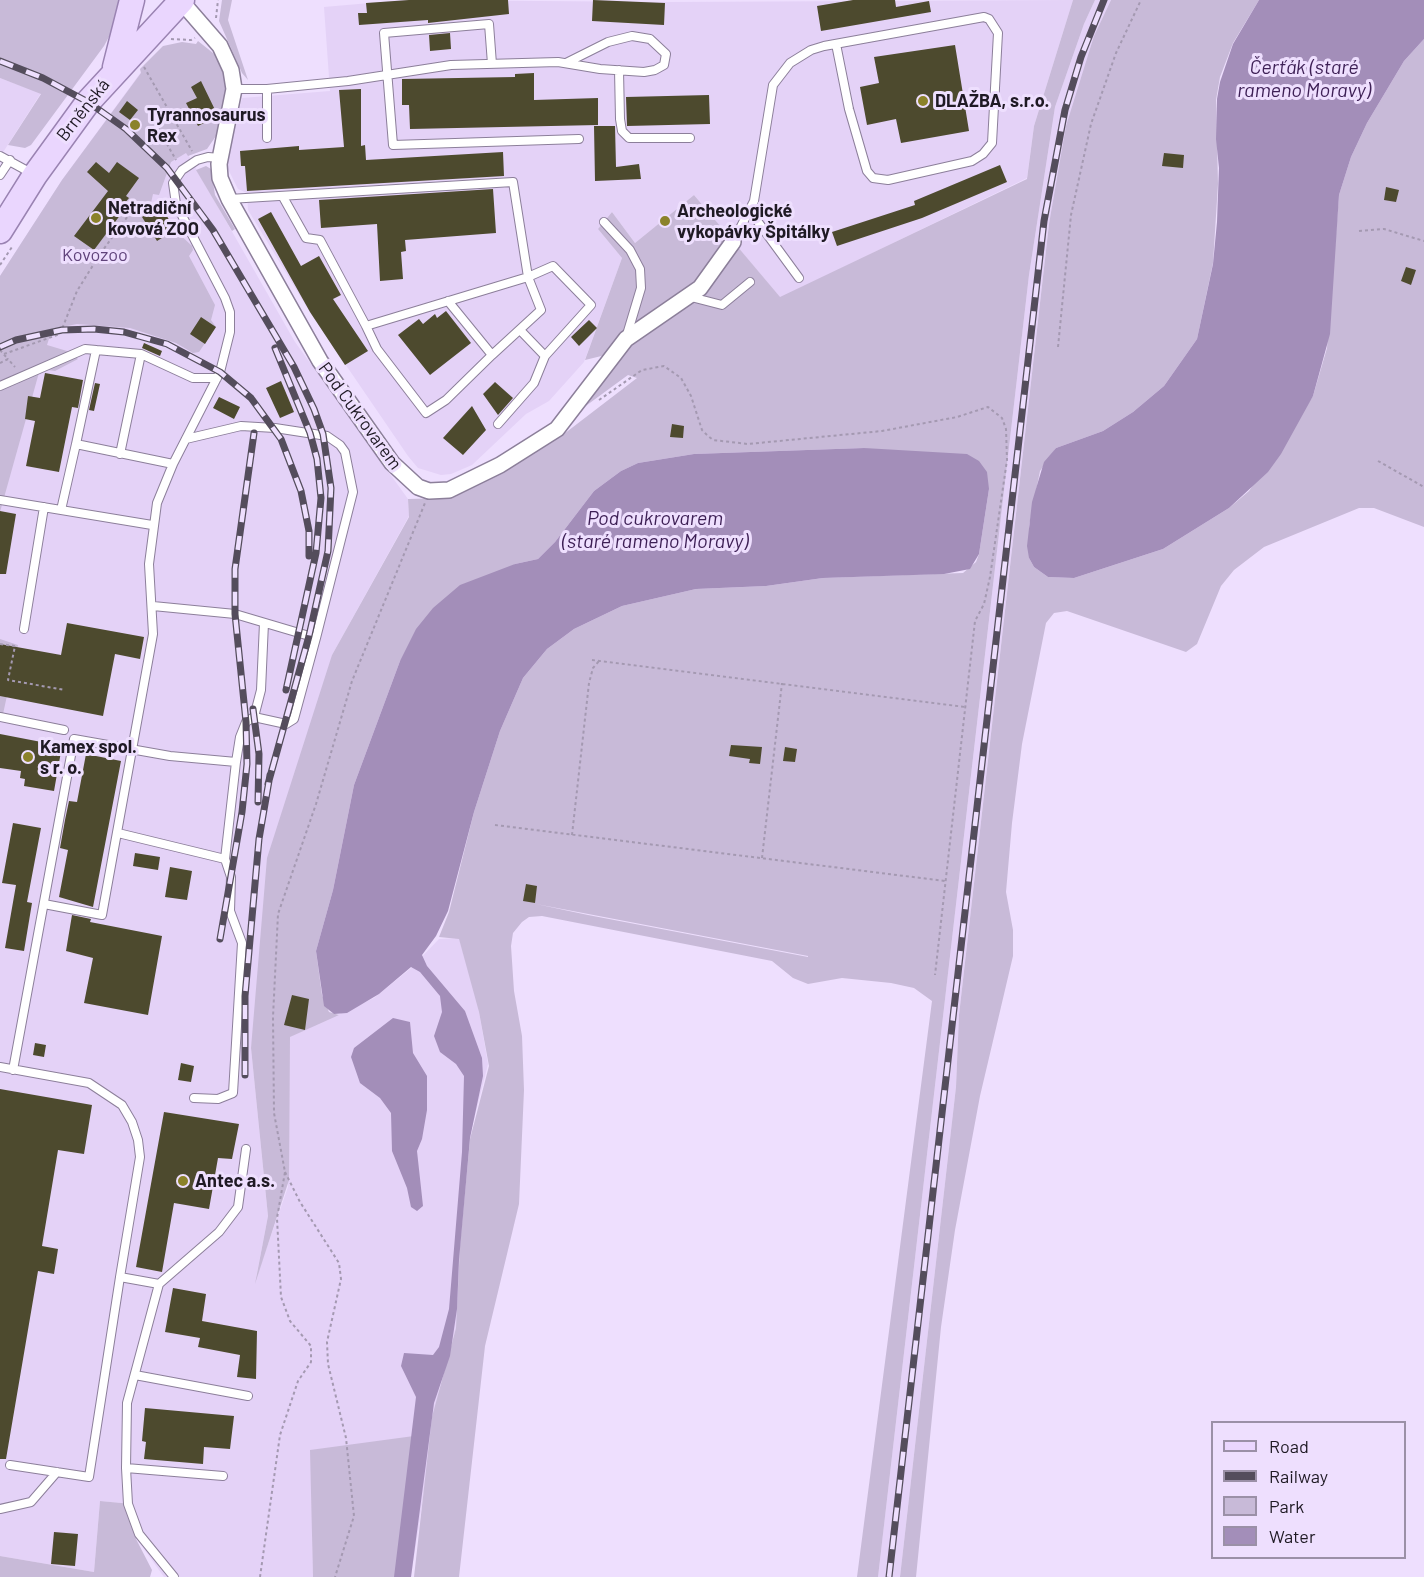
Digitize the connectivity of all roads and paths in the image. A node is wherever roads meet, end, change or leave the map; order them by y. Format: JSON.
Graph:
{"nodes":[{"id":1,"x":132,"y":0,"type":"edge"},
{"id":2,"x":181,"y":0,"type":"edge"},
{"id":3,"x":1141,"y":0,"type":"edge"},
{"id":4,"x":836,"y":44,"type":"junction"},
{"id":5,"x":141,"y":62,"type":"dead end"},
{"id":6,"x":566,"y":63,"type":"junction"},
{"id":7,"x":492,"y":64,"type":"junction"},
{"id":8,"x":619,"y":70,"type":"junction"},
{"id":9,"x":114,"y":71,"type":"junction"},
{"id":10,"x":386,"y":75,"type":"junction"},
{"id":11,"x":234,"y":89,"type":"junction"},
{"id":12,"x":267,"y":89,"type":"junction"},
{"id":13,"x":146,"y":107,"type":"dead end"},
{"id":14,"x":267,"y":138,"type":"dead end"},
{"id":15,"x":690,"y":138,"type":"dead end"},
{"id":16,"x":579,"y":139,"type":"dead end"},
{"id":17,"x":0,"y":156,"type":"edge"},
{"id":18,"x":220,"y":158,"type":"junction"},
{"id":19,"x":10,"y":160,"type":"junction"},
{"id":20,"x":197,"y":160,"type":"junction"},
{"id":21,"x":182,"y":170,"type":"junction"},
{"id":22,"x":0,"y":175,"type":"edge"},
{"id":23,"x":35,"y":175,"type":"junction"},
{"id":24,"x":173,"y":195,"type":"junction"},
{"id":25,"x":283,"y":196,"type":"junction"},
{"id":26,"x":229,"y":199,"type":"junction"},
{"id":27,"x":750,"y":211,"type":"junction"},
{"id":28,"x":604,"y":222,"type":"dead end"},
{"id":29,"x":0,"y":231,"type":"edge"},
{"id":30,"x":1359,"y":231,"type":"dead end"},
{"id":31,"x":1424,"y":241,"type":"edge"},
{"id":32,"x":733,"y":242,"type":"joint"},
{"id":33,"x":528,"y":277,"type":"junction"},
{"id":34,"x":799,"y":278,"type":"dead end"},
{"id":35,"x":750,"y":282,"type":"dead end"},
{"id":36,"x":690,"y":297,"type":"junction"},
{"id":37,"x":448,"y":301,"type":"junction"},
{"id":38,"x":366,"y":326,"type":"junction"},
{"id":39,"x":520,"y":330,"type":"junction"},
{"id":40,"x":626,"y":339,"type":"junction"},
{"id":41,"x":1058,"y":347,"type":"dead end"},
{"id":42,"x":0,"y":350,"type":"edge"},
{"id":43,"x":96,"y":350,"type":"junction"},
{"id":44,"x":4,"y":354,"type":"junction"},
{"id":45,"x":141,"y":354,"type":"junction"},
{"id":46,"x":492,"y":355,"type":"junction"},
{"id":47,"x":545,"y":356,"type":"junction"},
{"id":48,"x":8,"y":359,"type":"junction"},
{"id":49,"x":0,"y":363,"type":"edge"},
{"id":50,"x":23,"y":375,"type":"junction"},
{"id":51,"x":217,"y":378,"type":"junction"},
{"id":52,"x":0,"y":386,"type":"edge"},
{"id":53,"x":595,"y":403,"type":"dead end"},
{"id":54,"x":498,"y":424,"type":"dead end"},
{"id":55,"x":186,"y":439,"type":"junction"},
{"id":56,"x":76,"y":444,"type":"junction"},
{"id":57,"x":120,"y":454,"type":"junction"},
{"id":58,"x":1378,"y":461,"type":"dead end"},
{"id":59,"x":172,"y":464,"type":"junction"},
{"id":60,"x":1424,"y":487,"type":"edge"},
{"id":61,"x":429,"y":491,"type":"junction"},
{"id":62,"x":0,"y":500,"type":"edge"},
{"id":63,"x":44,"y":507,"type":"junction"},
{"id":64,"x":61,"y":510,"type":"junction"},
{"id":65,"x":152,"y":525,"type":"junction"},
{"id":66,"x":153,"y":606,"type":"junction"},
{"id":67,"x":264,"y":623,"type":"junction"},
{"id":68,"x":24,"y":629,"type":"dead end"},
{"id":69,"x":316,"y":638,"type":"junction"},
{"id":70,"x":0,"y":644,"type":"edge"},
{"id":71,"x":592,"y":660,"type":"dead end"},
{"id":72,"x":599,"y":661,"type":"junction"},
{"id":73,"x":782,"y":683,"type":"junction"},
{"id":74,"x":65,"y":690,"type":"dead end"},
{"id":75,"x":965,"y":707,"type":"junction"},
{"id":76,"x":0,"y":717,"type":"edge"},
{"id":77,"x":254,"y":717,"type":"junction"},
{"id":78,"x":64,"y":730,"type":"dead end"},
{"id":79,"x":134,"y":750,"type":"junction"},
{"id":80,"x":236,"y":762,"type":"junction"},
{"id":81,"x":495,"y":825,"type":"dead end"},
{"id":82,"x":118,"y":833,"type":"junction"},
{"id":83,"x":572,"y":835,"type":"junction"},
{"id":84,"x":762,"y":858,"type":"junction"},
{"id":85,"x":225,"y":859,"type":"junction"},
{"id":86,"x":945,"y":881,"type":"junction"},
{"id":87,"x":44,"y":903,"type":"junction"},
{"id":88,"x":935,"y":975,"type":"dead end"},
{"id":89,"x":0,"y":1067,"type":"edge"},
{"id":90,"x":14,"y":1070,"type":"junction"},
{"id":91,"x":194,"y":1098,"type":"dead end"},
{"id":92,"x":246,"y":1149,"type":"dead end"},
{"id":93,"x":285,"y":1172,"type":"junction"},
{"id":94,"x":120,"y":1277,"type":"junction"},
{"id":95,"x":159,"y":1284,"type":"junction"},
{"id":96,"x":135,"y":1375,"type":"junction"},
{"id":97,"x":248,"y":1396,"type":"dead end"},
{"id":98,"x":9,"y":1465,"type":"dead end"},
{"id":99,"x":126,"y":1468,"type":"junction"},
{"id":100,"x":57,"y":1472,"type":"junction"},
{"id":101,"x":223,"y":1476,"type":"dead end"},
{"id":102,"x":0,"y":1509,"type":"edge"},
{"id":103,"x":174,"y":1577,"type":"edge"},
{"id":104,"x":260,"y":1577,"type":"edge"},
{"id":105,"x":335,"y":1577,"type":"edge"}],
"edges":[{"from":1,"to":9,"type":"main road"},
{"from":2,"to":9,"type":"main road","name":"Brněnská"},
{"from":2,"to":11,"type":"street","name":"Pod Cukrovarem"},
{"from":3,"to":41,"type":"path"},
{"from":4,"to":4,"type":"lane"},
{"from":4,"to":27,"type":"lane"},
{"from":5,"to":20,"type":"path"},
{"from":6,"to":7,"type":"lane"},
{"from":6,"to":8,"type":"lane"},
{"from":6,"to":8,"type":"lane"},
{"from":7,"to":10,"type":"lane"},
{"from":7,"to":10,"type":"lane"},
{"from":8,"to":15,"type":"lane"},
{"from":9,"to":23,"type":"main road","name":"Brněnská"},
{"from":10,"to":12,"type":"lane"},
{"from":10,"to":16,"type":"lane"},
{"from":11,"to":12,"type":"lane"},
{"from":11,"to":18,"type":"street","name":"Pod Cukrovarem"},
{"from":12,"to":14,"type":"lane"},
{"from":13,"to":21,"type":"path"},
{"from":17,"to":19,"type":"lane"},
{"from":18,"to":20,"type":"lane"},
{"from":18,"to":26,"type":"street","name":"Pod Cukrovarem"},
{"from":19,"to":22,"type":"lane"},
{"from":19,"to":23,"type":"lane"},
{"from":20,"to":21,"type":"lane"},
{"from":21,"to":24,"type":"lane"},
{"from":23,"to":29,"type":"main road","name":"Brněnská"},
{"from":24,"to":44,"type":"path"},
{"from":24,"to":51,"type":"lane"},
{"from":25,"to":26,"type":"lane"},
{"from":25,"to":33,"type":"lane"},
{"from":25,"to":38,"type":"lane"},
{"from":26,"to":61,"type":"street","name":"Pod Cukrovarem"},
{"from":27,"to":32,"type":"lane"},
{"from":27,"to":34,"type":"lane"},
{"from":28,"to":40,"type":"lane"},
{"from":30,"to":31,"type":"path"},
{"from":32,"to":36,"type":"street"},
{"from":33,"to":37,"type":"lane"},
{"from":33,"to":39,"type":"lane"},
{"from":33,"to":47,"type":"lane"},
{"from":35,"to":36,"type":"lane"},
{"from":36,"to":40,"type":"street"},
{"from":37,"to":38,"type":"lane"},
{"from":37,"to":46,"type":"lane"},
{"from":38,"to":46,"type":"lane"},
{"from":39,"to":46,"type":"lane"},
{"from":39,"to":47,"type":"lane"},
{"from":40,"to":61,"type":"street"},
{"from":42,"to":44,"type":"path"},
{"from":43,"to":45,"type":"lane"},
{"from":43,"to":50,"type":"lane"},
{"from":43,"to":56,"type":"lane"},
{"from":44,"to":48,"type":"path"},
{"from":45,"to":51,"type":"lane"},
{"from":45,"to":57,"type":"lane"},
{"from":47,"to":54,"type":"lane"},
{"from":48,"to":49,"type":"path"},
{"from":48,"to":50,"type":"path"},
{"from":50,"to":52,"type":"lane"},
{"from":51,"to":55,"type":"lane"},
{"from":53,"to":75,"type":"path"},
{"from":55,"to":59,"type":"lane"},
{"from":55,"to":69,"type":"lane"},
{"from":56,"to":57,"type":"lane"},
{"from":56,"to":64,"type":"lane"},
{"from":57,"to":59,"type":"lane"},
{"from":58,"to":60,"type":"path"},
{"from":59,"to":65,"type":"lane"},
{"from":61,"to":93,"type":"path"},
{"from":62,"to":63,"type":"lane"},
{"from":63,"to":64,"type":"lane"},
{"from":63,"to":68,"type":"lane"},
{"from":64,"to":65,"type":"lane"},
{"from":65,"to":66,"type":"lane"},
{"from":66,"to":67,"type":"lane"},
{"from":66,"to":79,"type":"lane"},
{"from":67,"to":69,"type":"lane"},
{"from":67,"to":77,"type":"lane"},
{"from":69,"to":77,"type":"lane"},
{"from":70,"to":74,"type":"path"},
{"from":71,"to":72,"type":"path"},
{"from":72,"to":73,"type":"path"},
{"from":72,"to":83,"type":"path"},
{"from":73,"to":75,"type":"path"},
{"from":73,"to":84,"type":"path"},
{"from":75,"to":86,"type":"path"},
{"from":76,"to":78,"type":"lane"},
{"from":77,"to":80,"type":"lane"},
{"from":79,"to":80,"type":"lane"},
{"from":79,"to":82,"type":"lane"},
{"from":79,"to":87,"type":"lane"},
{"from":80,"to":85,"type":"lane"},
{"from":81,"to":83,"type":"path"},
{"from":82,"to":85,"type":"lane"},
{"from":82,"to":87,"type":"lane"},
{"from":83,"to":84,"type":"path"},
{"from":84,"to":86,"type":"path"},
{"from":85,"to":91,"type":"lane"},
{"from":86,"to":88,"type":"path"},
{"from":87,"to":90,"type":"lane"},
{"from":89,"to":90,"type":"lane"},
{"from":90,"to":94,"type":"lane"},
{"from":92,"to":95,"type":"lane"},
{"from":93,"to":104,"type":"path"},
{"from":93,"to":105,"type":"path"},
{"from":94,"to":95,"type":"lane"},
{"from":94,"to":100,"type":"lane"},
{"from":95,"to":96,"type":"lane"},
{"from":96,"to":97,"type":"lane"},
{"from":96,"to":99,"type":"lane"},
{"from":98,"to":100,"type":"lane"},
{"from":99,"to":101,"type":"lane"},
{"from":99,"to":103,"type":"lane"},
{"from":100,"to":102,"type":"lane"}]}
